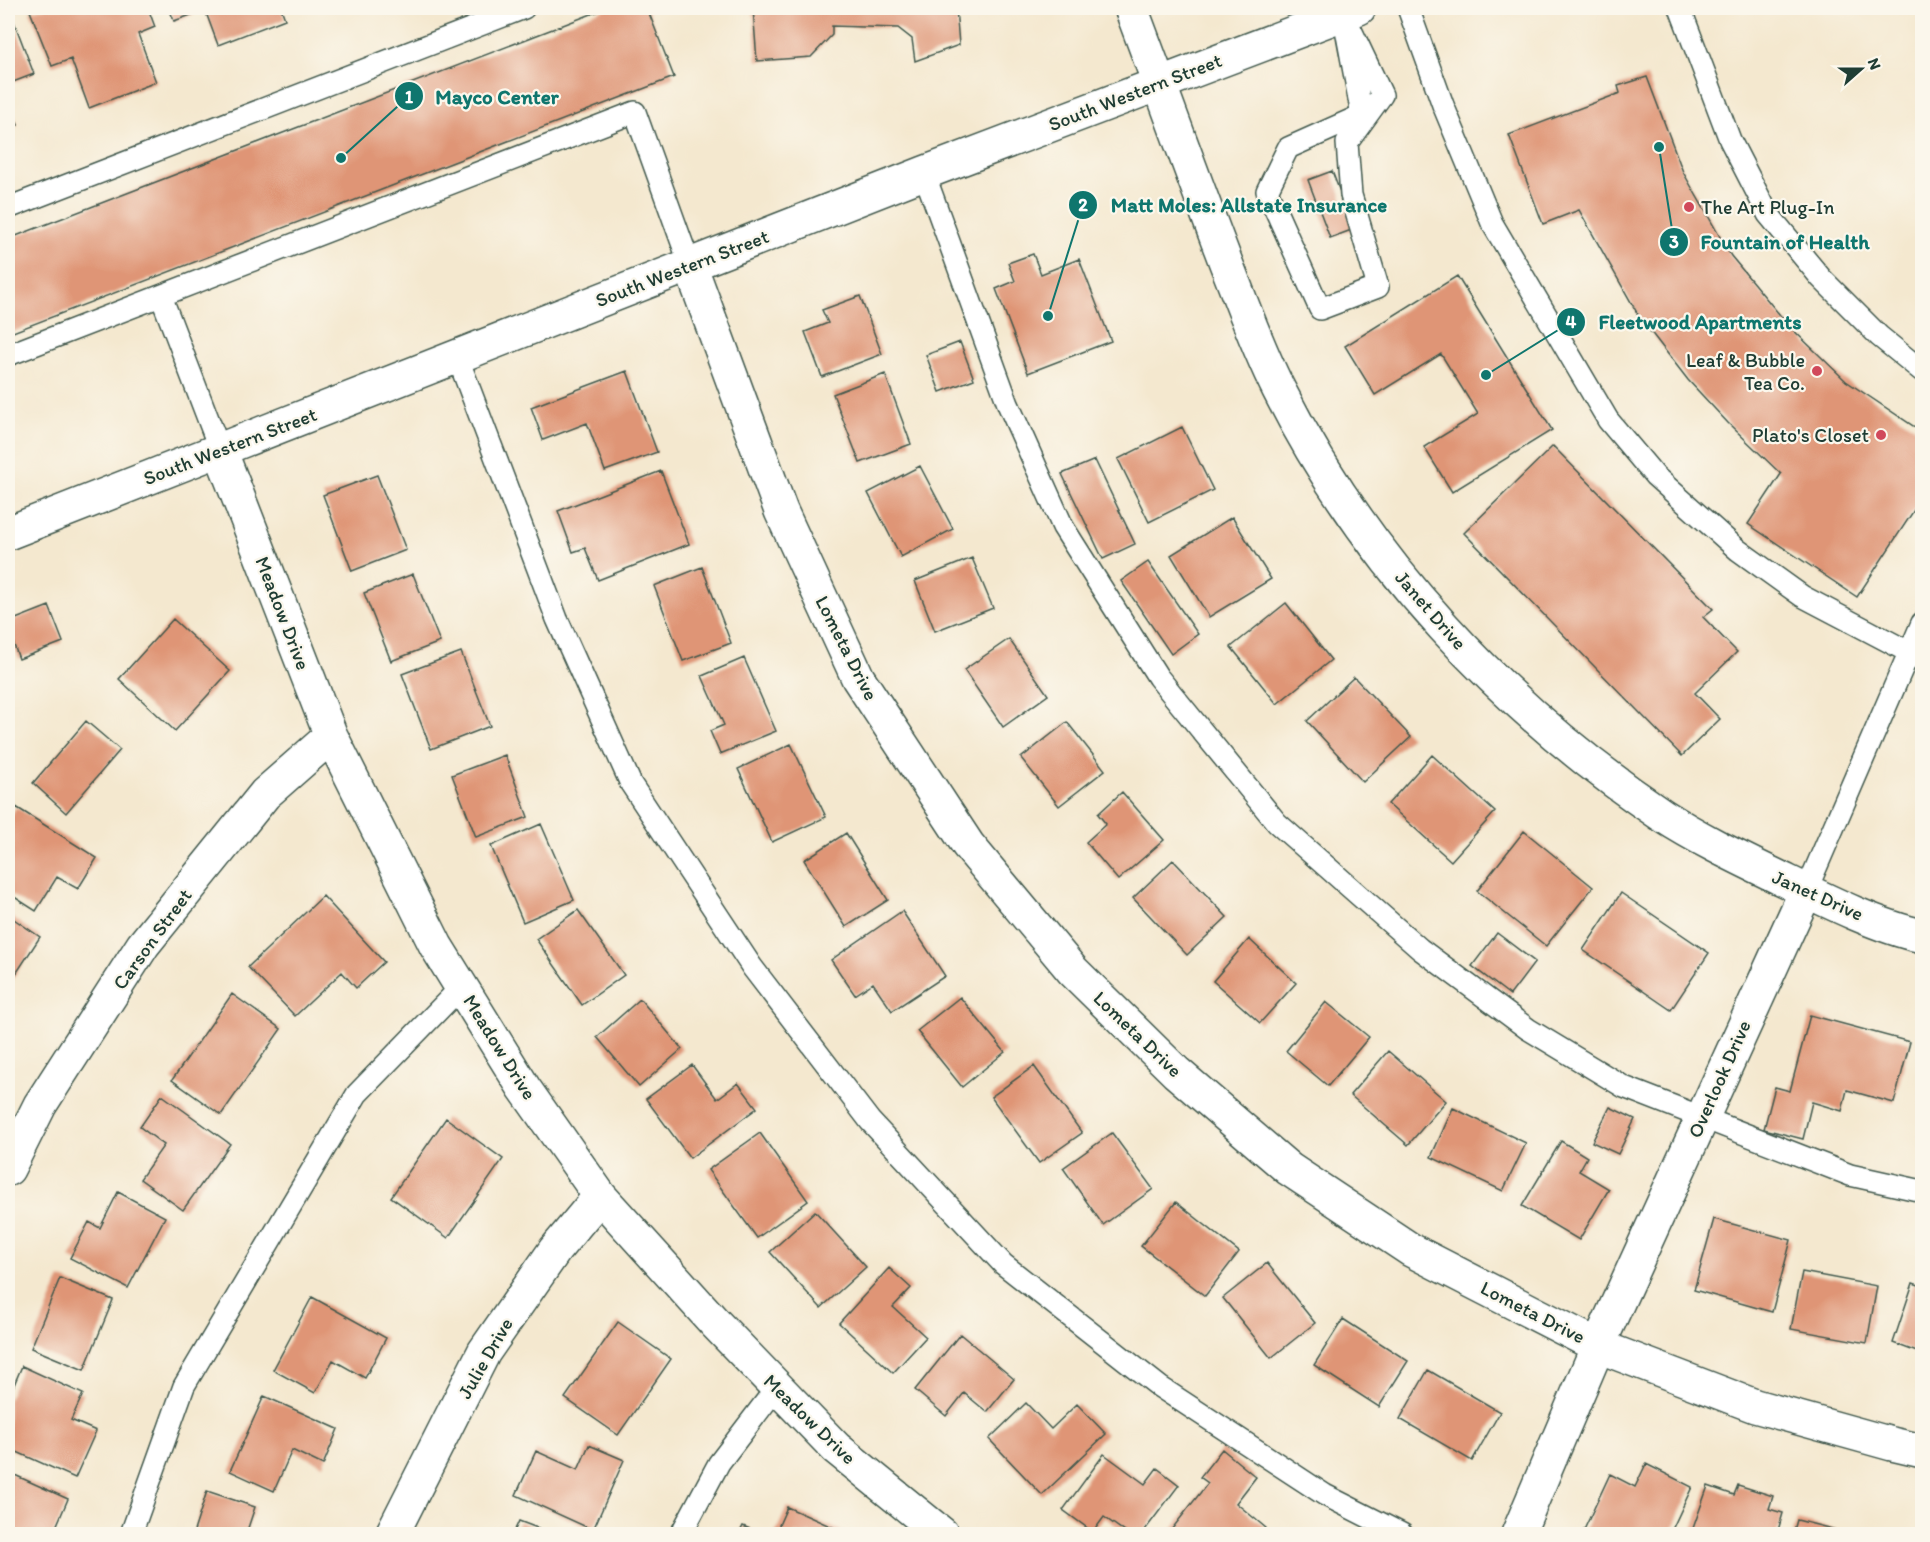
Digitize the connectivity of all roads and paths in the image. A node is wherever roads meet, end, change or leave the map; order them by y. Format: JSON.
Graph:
{"nodes":[{"id":1,"x":524,"y":8,"type":"edge"},
{"id":2,"x":1131,"y":8,"type":"edge"},
{"id":3,"x":1408,"y":8,"type":"edge"},
{"id":4,"x":1680,"y":8,"type":"edge"},
{"id":5,"x":1351,"y":10,"type":"edge"},
{"id":6,"x":1159,"y":82,"type":"junction"},
{"id":7,"x":924,"y":173,"type":"junction"},
{"id":8,"x":8,"y":208,"type":"edge"},
{"id":9,"x":690,"y":265,"type":"junction"},
{"id":10,"x":161,"y":296,"type":"junction"},
{"id":11,"x":8,"y":355,"type":"edge"},
{"id":12,"x":457,"y":356,"type":"junction"},
{"id":13,"x":1923,"y":371,"type":"edge"},
{"id":14,"x":220,"y":450,"type":"junction"},
{"id":15,"x":8,"y":533,"type":"edge"},
{"id":16,"x":1923,"y":623,"type":"edge"},
{"id":17,"x":1916,"y":656,"type":"edge"},
{"id":18,"x":331,"y":736,"type":"junction"},
{"id":19,"x":1806,"y":891,"type":"junction"},
{"id":20,"x":1923,"y":936,"type":"edge"},
{"id":21,"x":462,"y":986,"type":"junction"},
{"id":22,"x":1702,"y":1118,"type":"junction"},
{"id":23,"x":8,"y":1169,"type":"edge"},
{"id":24,"x":1923,"y":1191,"type":"edge"},
{"id":25,"x":600,"y":1196,"type":"junction"},
{"id":26,"x":1598,"y":1346,"type":"junction"},
{"id":27,"x":777,"y":1387,"type":"junction"},
{"id":28,"x":1923,"y":1451,"type":"edge"},
{"id":29,"x":131,"y":1534,"type":"edge"},
{"id":30,"x":392,"y":1534,"type":"edge"},
{"id":31,"x":681,"y":1534,"type":"edge"},
{"id":32,"x":942,"y":1534,"type":"edge"},
{"id":33,"x":1402,"y":1534,"type":"edge"},
{"id":34,"x":1518,"y":1534,"type":"edge"}],
"edges":[{"from":1,"to":8,"type":"lane"},
{"from":2,"to":6,"type":"street","name":"Janet Drive"},
{"from":3,"to":17,"type":"lane"},
{"from":4,"to":13,"type":"lane"},
{"from":5,"to":5,"type":"lane"},
{"from":5,"to":6,"type":"street","name":"South Western Street"},
{"from":6,"to":7,"type":"street","name":"South Western Street"},
{"from":6,"to":19,"type":"street","name":"Janet Drive"},
{"from":7,"to":9,"type":"street","name":"South Western Street"},
{"from":7,"to":22,"type":"lane"},
{"from":9,"to":10,"type":"lane"},
{"from":9,"to":12,"type":"street","name":"South Western Street"},
{"from":9,"to":26,"type":"street","name":"Lometa Drive"},
{"from":10,"to":11,"type":"lane"},
{"from":10,"to":14,"type":"lane"},
{"from":12,"to":14,"type":"street","name":"South Western Street"},
{"from":12,"to":33,"type":"lane"},
{"from":14,"to":15,"type":"street","name":"South Western Street"},
{"from":14,"to":18,"type":"street","name":"Meadow Drive"},
{"from":16,"to":17,"type":"lane","name":"Overlook Drive"},
{"from":17,"to":19,"type":"lane","name":"Overlook Drive"},
{"from":18,"to":21,"type":"street","name":"Meadow Drive"},
{"from":18,"to":23,"type":"street","name":"Carson Street"},
{"from":19,"to":20,"type":"street","name":"Janet Drive"},
{"from":19,"to":22,"type":"street","name":"Overlook Drive"},
{"from":21,"to":25,"type":"street","name":"Meadow Drive"},
{"from":21,"to":29,"type":"lane"},
{"from":22,"to":24,"type":"lane"},
{"from":22,"to":26,"type":"street","name":"Overlook Drive"},
{"from":25,"to":27,"type":"street","name":"Meadow Drive"},
{"from":25,"to":30,"type":"street","name":"Julie Drive"},
{"from":26,"to":28,"type":"street","name":"Lometa Drive"},
{"from":26,"to":34,"type":"street","name":"Overlook Drive"},
{"from":27,"to":31,"type":"lane"},
{"from":27,"to":32,"type":"street","name":"Meadow Drive"}]}
